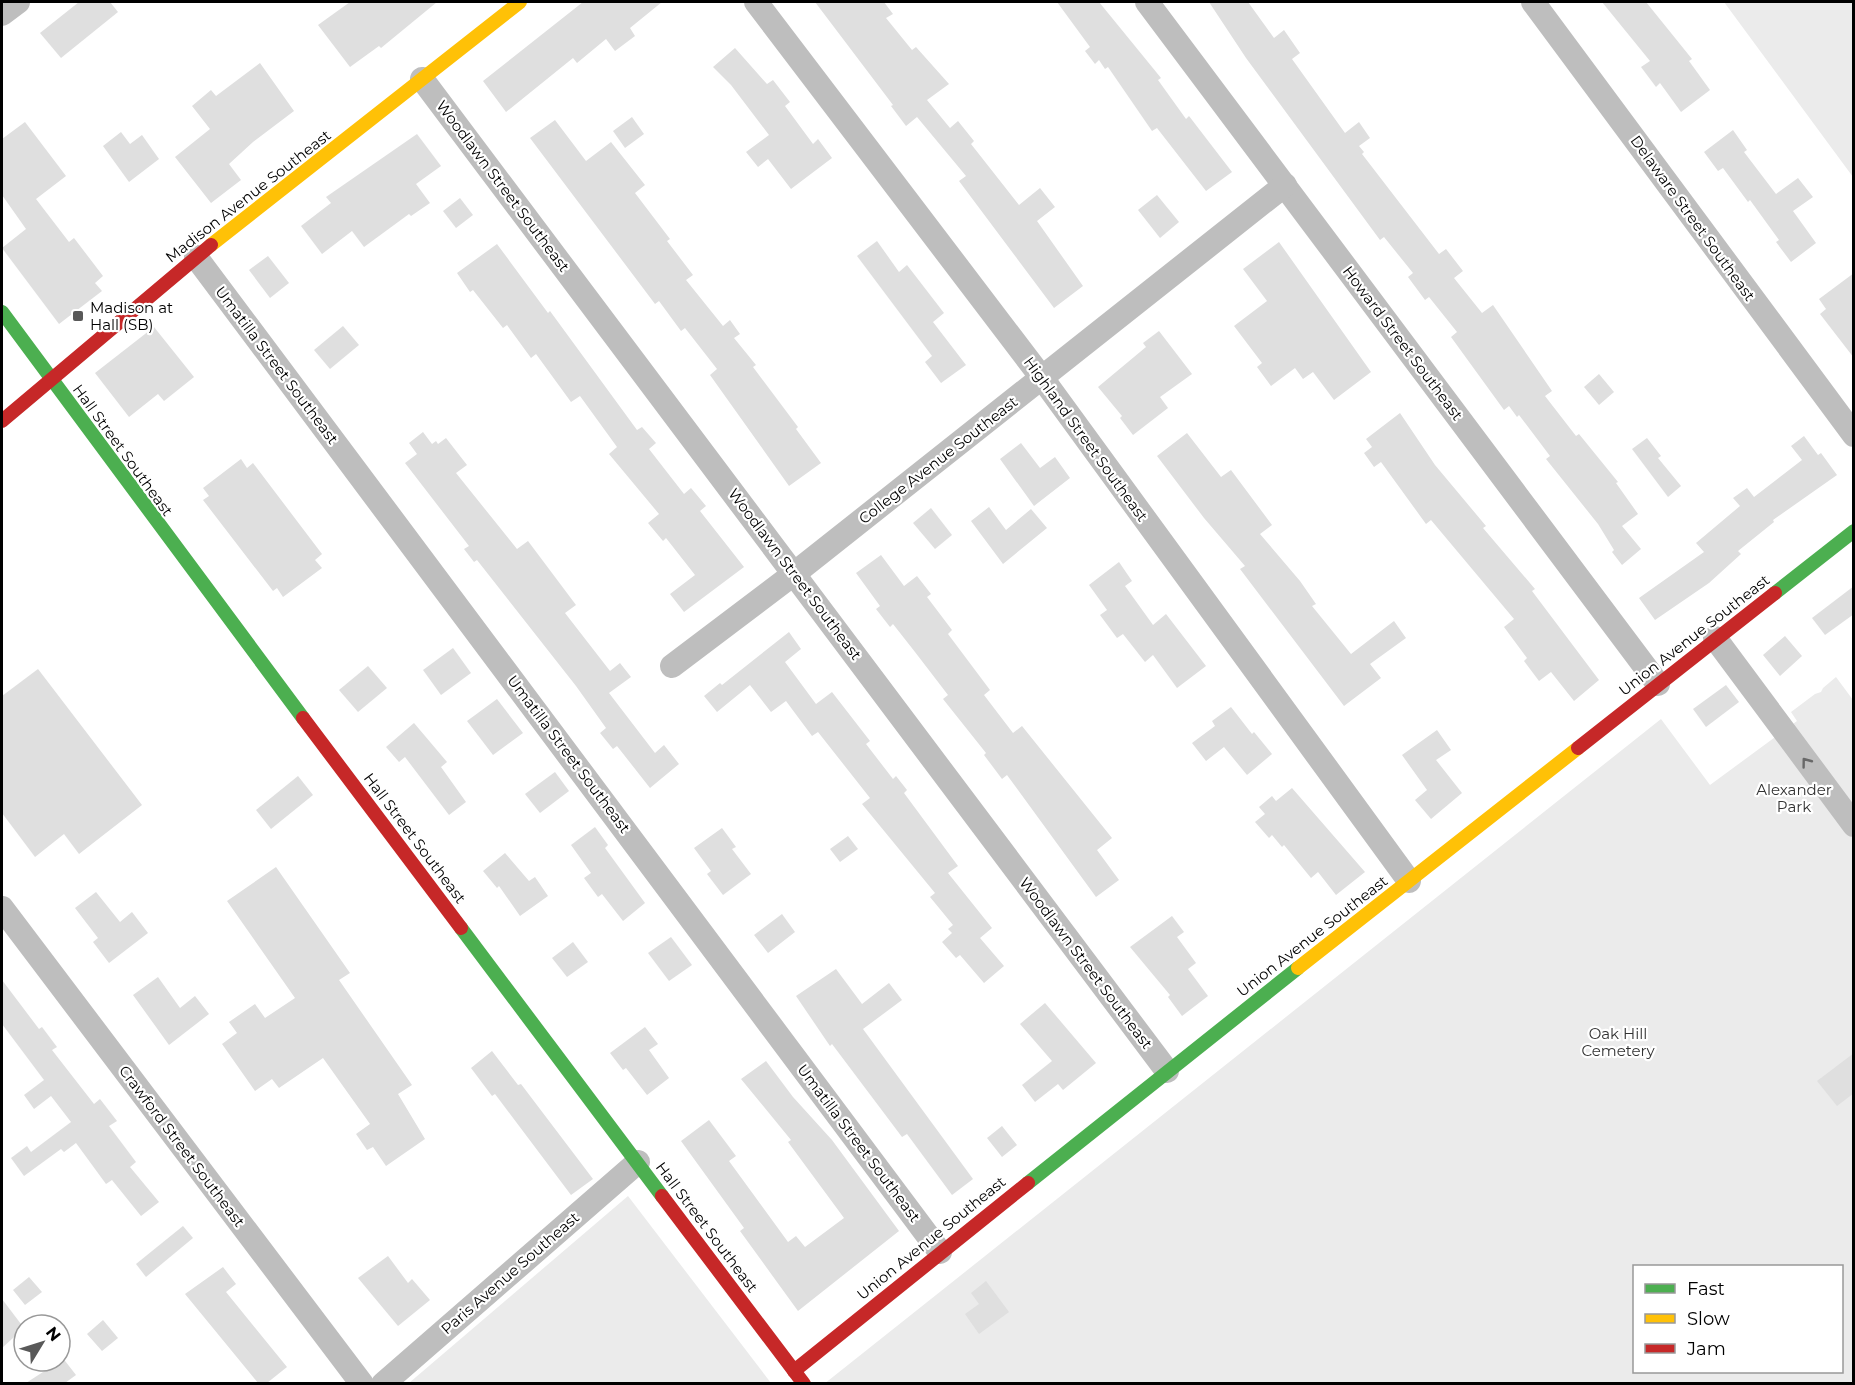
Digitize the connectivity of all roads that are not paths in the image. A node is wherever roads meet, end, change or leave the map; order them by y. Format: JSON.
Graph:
{"nodes":[{"id":1,"x":18,"y":2,"type":"edge"},
{"id":2,"x":520,"y":2,"type":"edge"},
{"id":3,"x":756,"y":2,"type":"edge"},
{"id":4,"x":1147,"y":2,"type":"edge"},
{"id":5,"x":1533,"y":2,"type":"edge"},
{"id":6,"x":2,"y":14,"type":"edge"},
{"id":7,"x":422,"y":79,"type":"junction"},
{"id":8,"x":1285,"y":185,"type":"junction"},
{"id":9,"x":196,"y":257,"type":"junction"},
{"id":10,"x":2,"y":312,"type":"edge"},
{"id":11,"x":1042,"y":378,"type":"junction"},
{"id":12,"x":50,"y":379,"type":"junction"},
{"id":13,"x":2,"y":421,"type":"edge"},
{"id":14,"x":1854,"y":435,"type":"edge"},
{"id":15,"x":1854,"y":531,"type":"edge"},
{"id":16,"x":795,"y":573,"type":"junction"},
{"id":17,"x":1715,"y":638,"type":"junction"},
{"id":18,"x":672,"y":666,"type":"dead end"},
{"id":19,"x":1658,"y":684,"type":"junction"},
{"id":20,"x":1854,"y":825,"type":"edge"},
{"id":21,"x":1409,"y":881,"type":"junction"},
{"id":22,"x":2,"y":908,"type":"edge"},
{"id":23,"x":1167,"y":1071,"type":"junction"},
{"id":24,"x":638,"y":1162,"type":"junction"},
{"id":25,"x":940,"y":1252,"type":"junction"},
{"id":26,"x":794,"y":1371,"type":"junction"},
{"id":27,"x":362,"y":1383,"type":"edge"},
{"id":28,"x":383,"y":1383,"type":"edge"},
{"id":29,"x":804,"y":1383,"type":"edge"}],
"edges":[{"from":1,"to":6,"type":"street"},
{"from":2,"to":7,"type":"street","name":"Madison Avenue Southeast"},
{"from":3,"to":11,"type":"street","name":"Highland Street Southeast"},
{"from":4,"to":8,"type":"street","name":"Howard Street Southeast"},
{"from":5,"to":14,"type":"street","name":"Delaware Street Southeast"},
{"from":7,"to":9,"type":"street","name":"Madison Avenue Southeast"},
{"from":7,"to":16,"type":"street","name":"Woodlawn Street Southeast"},
{"from":8,"to":11,"type":"street","name":"College Avenue Southeast"},
{"from":8,"to":19,"type":"street","name":"Howard Street Southeast"},
{"from":9,"to":12,"type":"street","name":"Madison Avenue Southeast"},
{"from":9,"to":25,"type":"street","name":"Umatilla Street Southeast"},
{"from":10,"to":12,"type":"street","name":"Hall Street Southeast"},
{"from":11,"to":16,"type":"street","name":"College Avenue Southeast"},
{"from":11,"to":21,"type":"street","name":"Highland Street Southeast"},
{"from":12,"to":13,"type":"street","name":"Madison Avenue Southeast"},
{"from":12,"to":24,"type":"street","name":"Hall Street Southeast"},
{"from":15,"to":17,"type":"street","name":"Union Avenue Southeast"},
{"from":16,"to":18,"type":"street","name":"College Avenue Southeast"},
{"from":16,"to":23,"type":"street","name":"Woodlawn Street Southeast"},
{"from":17,"to":19,"type":"street","name":"Union Avenue Southeast"},
{"from":20,"to":17,"type":"street","one_way":true},
{"from":19,"to":21,"type":"street","name":"Union Avenue Southeast"},
{"from":21,"to":23,"type":"street","name":"Union Avenue Southeast"},
{"from":22,"to":27,"type":"street","name":"Crawford Street Southeast"},
{"from":23,"to":25,"type":"street","name":"Union Avenue Southeast"},
{"from":24,"to":26,"type":"street","name":"Hall Street Southeast"},
{"from":24,"to":28,"type":"street","name":"Paris Avenue Southeast"},
{"from":25,"to":26,"type":"street","name":"Union Avenue Southeast"},
{"from":26,"to":29,"type":"street","name":"Hall Street Southeast"}]}
